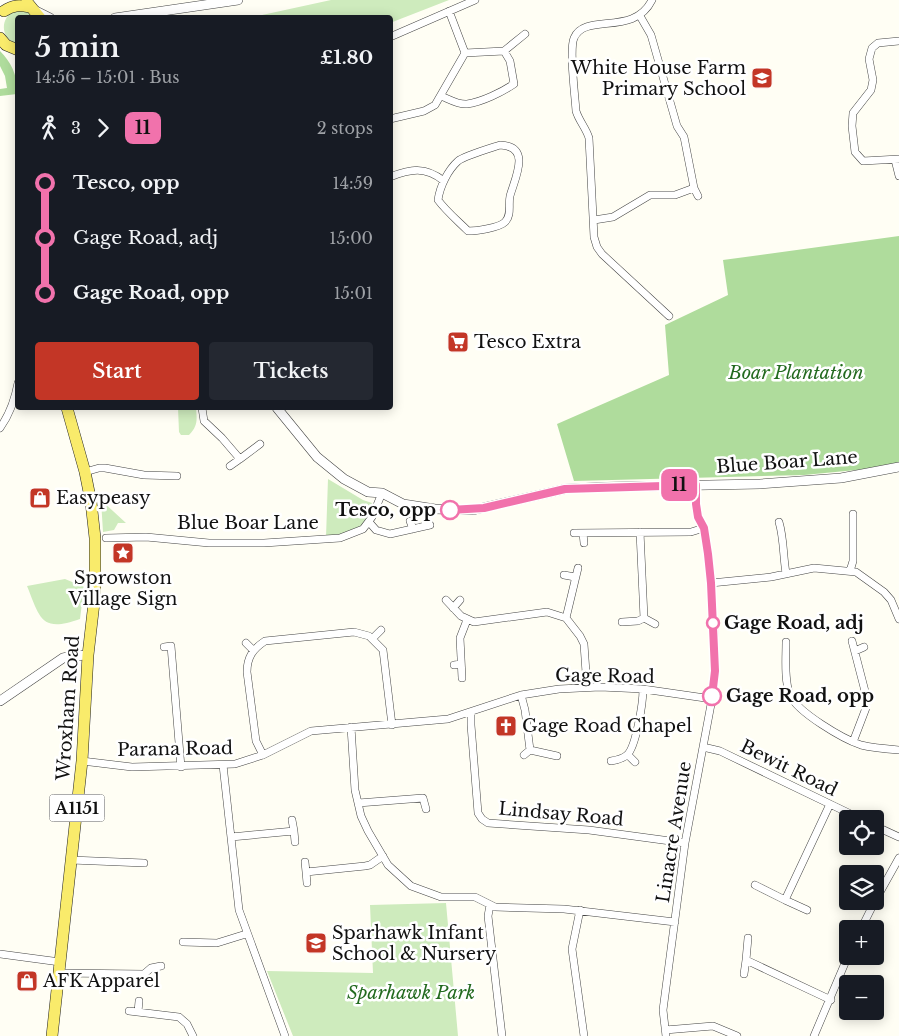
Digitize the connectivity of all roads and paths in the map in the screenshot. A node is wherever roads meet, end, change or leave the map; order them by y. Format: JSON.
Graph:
{"nodes":[{"id":1,"x":9,"y":0,"type":"edge"},
{"id":2,"x":238,"y":0,"type":"edge"},
{"id":3,"x":475,"y":0,"type":"edge"},
{"id":4,"x":652,"y":0,"type":"edge"},
{"id":5,"x":32,"y":8,"type":"edge"},
{"id":6,"x":449,"y":11,"type":"junction"},
{"id":7,"x":2,"y":14,"type":"edge"},
{"id":8,"x":45,"y":15,"type":"edge"},
{"id":9,"x":136,"y":15,"type":"edge"},
{"id":10,"x":640,"y":16,"type":"junction"},
{"id":11,"x":524,"y":34,"type":"dead end"},
{"id":12,"x":393,"y":37,"type":"edge"},
{"id":13,"x":0,"y":38,"type":"edge"},
{"id":14,"x":899,"y":41,"type":"edge"},
{"id":15,"x":14,"y":49,"type":"edge"},
{"id":16,"x":504,"y":51,"type":"junction"},
{"id":17,"x":465,"y":53,"type":"junction"},
{"id":18,"x":441,"y":96,"type":"junction"},
{"id":19,"x":393,"y":117,"type":"edge"},
{"id":20,"x":897,"y":160,"type":"edge"},
{"id":21,"x":393,"y":176,"type":"edge"},
{"id":22,"x":899,"y":176,"type":"edge"},
{"id":23,"x":444,"y":181,"type":"junction"},
{"id":24,"x":694,"y":188,"type":"junction"},
{"id":25,"x":698,"y":196,"type":"dead end"},
{"id":26,"x":594,"y":220,"type":"junction"},
{"id":27,"x":669,"y":316,"type":"dead end"},
{"id":28,"x":15,"y":394,"type":"edge"},
{"id":29,"x":68,"y":410,"type":"edge"},
{"id":30,"x":202,"y":410,"type":"edge"},
{"id":31,"x":279,"y":410,"type":"edge"},
{"id":32,"x":0,"y":428,"type":"edge"},
{"id":33,"x":260,"y":444,"type":"dead end"},
{"id":34,"x":240,"y":459,"type":"junction"},
{"id":35,"x":230,"y":466,"type":"dead end"},
{"id":36,"x":899,"y":467,"type":"edge"},
{"id":37,"x":85,"y":472,"type":"junction"},
{"id":38,"x":177,"y":476,"type":"dead end"},
{"id":39,"x":696,"y":485,"type":"junction"},
{"id":40,"x":382,"y":493,"type":"junction"},
{"id":41,"x":854,"y":514,"type":"dead end"},
{"id":42,"x":410,"y":521,"type":"dead end"},
{"id":43,"x":369,"y":522,"type":"junction"},
{"id":44,"x":779,"y":522,"type":"dead end"},
{"id":45,"x":430,"y":525,"type":"dead end"},
{"id":46,"x":704,"y":528,"type":"junction"},
{"id":47,"x":413,"y":529,"type":"junction"},
{"id":48,"x":640,"y":532,"type":"junction"},
{"id":49,"x":574,"y":533,"type":"dead end"},
{"id":50,"x":583,"y":533,"type":"junction"},
{"id":51,"x":106,"y":538,"type":"dead end"},
{"id":52,"x":584,"y":544,"type":"dead end"},
{"id":53,"x":578,"y":568,"type":"dead end"},
{"id":54,"x":850,"y":571,"type":"junction"},
{"id":55,"x":786,"y":573,"type":"junction"},
{"id":56,"x":564,"y":575,"type":"dead end"},
{"id":57,"x":575,"y":577,"type":"junction"},
{"id":58,"x":711,"y":583,"type":"junction"},
{"id":59,"x":446,"y":600,"type":"dead end"},
{"id":60,"x":460,"y":600,"type":"dead end"},
{"id":61,"x":453,"y":608,"type":"junction"},
{"id":62,"x":566,"y":618,"type":"junction"},
{"id":63,"x":644,"y":618,"type":"junction"},
{"id":64,"x":899,"y":619,"type":"edge"},
{"id":65,"x":467,"y":620,"type":"junction"},
{"id":66,"x":622,"y":622,"type":"dead end"},
{"id":67,"x":655,"y":624,"type":"dead end"},
{"id":68,"x":381,"y":630,"type":"dead end"},
{"id":69,"x":373,"y":638,"type":"junction"},
{"id":70,"x":852,"y":641,"type":"dead end"},
{"id":71,"x":786,"y":642,"type":"dead end"},
{"id":72,"x":246,"y":643,"type":"dead end"},
{"id":73,"x":164,"y":647,"type":"dead end"},
{"id":74,"x":864,"y":647,"type":"dead end"},
{"id":75,"x":253,"y":650,"type":"junction"},
{"id":76,"x":854,"y":651,"type":"junction"},
{"id":77,"x":88,"y":656,"type":"junction"},
{"id":78,"x":462,"y":678,"type":"dead end"},
{"id":79,"x":588,"y":687,"type":"junction"},
{"id":80,"x":643,"y":689,"type":"junction"},
{"id":81,"x":521,"y":695,"type":"junction"},
{"id":82,"x":712,"y":699,"type":"junction"},
{"id":83,"x":0,"y":701,"type":"edge"},
{"id":84,"x":471,"y":713,"type":"junction"},
{"id":85,"x":392,"y":725,"type":"junction"},
{"id":86,"x":351,"y":727,"type":"junction"},
{"id":87,"x":853,"y":742,"type":"junction"},
{"id":88,"x":703,"y":747,"type":"junction"},
{"id":89,"x":899,"y":750,"type":"edge"},
{"id":90,"x":264,"y":755,"type":"junction"},
{"id":91,"x":628,"y":755,"type":"junction"},
{"id":92,"x":557,"y":756,"type":"dead end"},
{"id":93,"x":82,"y":761,"type":"junction"},
{"id":94,"x":612,"y":761,"type":"dead end"},
{"id":95,"x":635,"y":762,"type":"dead end"},
{"id":96,"x":224,"y":766,"type":"junction"},
{"id":97,"x":181,"y":767,"type":"junction"},
{"id":98,"x":358,"y":803,"type":"junction"},
{"id":99,"x":830,"y":804,"type":"junction"},
{"id":100,"x":426,"y":809,"type":"dead end"},
{"id":101,"x":842,"y":810,"type":"edge"},
{"id":102,"x":292,"y":820,"type":"dead end"},
{"id":103,"x":884,"y":830,"type":"edge"},
{"id":104,"x":294,"y":831,"type":"junction"},
{"id":105,"x":231,"y":837,"type":"junction"},
{"id":106,"x":899,"y":837,"type":"edge"},
{"id":107,"x":295,"y":842,"type":"dead end"},
{"id":108,"x":686,"y":843,"type":"junction"},
{"id":109,"x":382,"y":856,"type":"junction"},
{"id":110,"x":899,"y":858,"type":"edge"},
{"id":111,"x":72,"y":860,"type":"junction"},
{"id":112,"x":305,"y":862,"type":"dead end"},
{"id":113,"x":144,"y":863,"type":"dead end"},
{"id":114,"x":306,"y":872,"type":"junction"},
{"id":115,"x":307,"y":883,"type":"dead end"},
{"id":116,"x":755,"y":885,"type":"dead end"},
{"id":117,"x":884,"y":885,"type":"edge"},
{"id":118,"x":785,"y":900,"type":"junction"},
{"id":119,"x":490,"y":905,"type":"junction"},
{"id":120,"x":580,"y":910,"type":"junction"},
{"id":121,"x":807,"y":910,"type":"dead end"},
{"id":122,"x":675,"y":922,"type":"junction"},
{"id":123,"x":246,"y":934,"type":"junction"},
{"id":124,"x":748,"y":938,"type":"dead end"},
{"id":125,"x":183,"y":942,"type":"dead end"},
{"id":126,"x":0,"y":954,"type":"edge"},
{"id":127,"x":746,"y":960,"type":"junction"},
{"id":128,"x":845,"y":965,"type":"edge"},
{"id":129,"x":161,"y":966,"type":"dead end"},
{"id":130,"x":60,"y":968,"type":"junction"},
{"id":131,"x":744,"y":974,"type":"dead end"},
{"id":132,"x":831,"y":1000,"type":"junction"},
{"id":133,"x":139,"y":1001,"type":"dead end"},
{"id":134,"x":129,"y":1011,"type":"dead end"},
{"id":135,"x":138,"y":1012,"type":"junction"},
{"id":136,"x":665,"y":1033,"type":"edge"},
{"id":137,"x":52,"y":1036,"type":"edge"},
{"id":138,"x":193,"y":1036,"type":"edge"},
{"id":139,"x":285,"y":1036,"type":"edge"},
{"id":140,"x":502,"y":1036,"type":"edge"},
{"id":141,"x":584,"y":1036,"type":"edge"},
{"id":142,"x":737,"y":1036,"type":"edge"},
{"id":143,"x":814,"y":1036,"type":"edge"}],
"edges":[{"from":1,"to":7,"type":"main road"},
{"from":2,"to":9,"type":"street"},
{"from":3,"to":6,"type":"street"},
{"from":4,"to":10,"type":"street"},
{"from":5,"to":7,"type":"main road"},
{"from":5,"to":8,"type":"street"},
{"from":6,"to":12,"type":"street"},
{"from":6,"to":17,"type":"street"},
{"from":10,"to":24,"type":"street"},
{"from":10,"to":26,"type":"street"},
{"from":11,"to":16,"type":"street"},
{"from":13,"to":15,"type":"main road"},
{"from":14,"to":20,"type":"street"},
{"from":16,"to":17,"type":"street"},
{"from":16,"to":18,"type":"street"},
{"from":17,"to":18,"type":"street"},
{"from":18,"to":19,"type":"street"},
{"from":20,"to":22,"type":"street"},
{"from":21,"to":23,"type":"street"},
{"from":23,"to":23,"type":"street"},
{"from":24,"to":25,"type":"street"},
{"from":24,"to":26,"type":"street"},
{"from":26,"to":27,"type":"street"},
{"from":28,"to":32,"type":"street"},
{"from":29,"to":37,"type":"main road","name":"Wroxham Road","number":"A1151"},
{"from":30,"to":34,"type":"street"},
{"from":31,"to":40,"type":"street","name":"Blue Boar Lane"},
{"from":33,"to":34,"type":"street"},
{"from":34,"to":35,"type":"street"},
{"from":36,"to":39,"type":"street","name":"Blue Boar Lane"},
{"from":37,"to":38,"type":"street"},
{"from":37,"to":77,"type":"main road","name":"Wroxham Road","number":"A1151"},
{"from":39,"to":40,"type":"street","name":"Blue Boar Lane"},
{"from":39,"to":46,"type":"street","name":"Linacre Avenue"},
{"from":40,"to":43,"type":"street"},
{"from":41,"to":54,"type":"street"},
{"from":42,"to":47,"type":"street"},
{"from":43,"to":47,"type":"street"},
{"from":43,"to":51,"type":"street","name":"Blue Boar Lane"},
{"from":44,"to":55,"type":"street"},
{"from":45,"to":47,"type":"street"},
{"from":46,"to":48,"type":"street"},
{"from":46,"to":58,"type":"street","name":"Linacre Avenue"},
{"from":48,"to":50,"type":"street"},
{"from":48,"to":63,"type":"street"},
{"from":49,"to":50,"type":"street"},
{"from":50,"to":52,"type":"street"},
{"from":53,"to":57,"type":"street"},
{"from":54,"to":55,"type":"street"},
{"from":54,"to":64,"type":"street"},
{"from":55,"to":58,"type":"street"},
{"from":56,"to":57,"type":"street"},
{"from":57,"to":62,"type":"street"},
{"from":58,"to":82,"type":"street","name":"Linacre Avenue"},
{"from":59,"to":61,"type":"street"},
{"from":60,"to":61,"type":"street"},
{"from":61,"to":65,"type":"street"},
{"from":62,"to":65,"type":"street"},
{"from":62,"to":79,"type":"street"},
{"from":63,"to":66,"type":"street"},
{"from":63,"to":67,"type":"street"},
{"from":65,"to":78,"type":"street"},
{"from":68,"to":69,"type":"street"},
{"from":69,"to":75,"type":"street"},
{"from":69,"to":85,"type":"street"},
{"from":70,"to":76,"type":"street"},
{"from":71,"to":87,"type":"street"},
{"from":72,"to":75,"type":"street"},
{"from":73,"to":97,"type":"street"},
{"from":74,"to":76,"type":"street"},
{"from":75,"to":90,"type":"street"},
{"from":76,"to":87,"type":"street"},
{"from":77,"to":83,"type":"street"},
{"from":77,"to":93,"type":"main road","name":"Wroxham Road","number":"A1151"},
{"from":79,"to":80,"type":"street","name":"Gage Road"},
{"from":79,"to":81,"type":"street","name":"Gage Road"},
{"from":80,"to":82,"type":"street","name":"Gage Road"},
{"from":80,"to":91,"type":"street"},
{"from":81,"to":84,"type":"street","name":"Gage Road"},
{"from":81,"to":92,"type":"street"},
{"from":82,"to":88,"type":"street","name":"Linacre Avenue"},
{"from":84,"to":85,"type":"street","name":"Parana Road"},
{"from":84,"to":108,"type":"street","name":"Lindsay Road"},
{"from":85,"to":86,"type":"street","name":"Parana Road"},
{"from":86,"to":90,"type":"street","name":"Parana Road"},
{"from":86,"to":98,"type":"street"},
{"from":87,"to":89,"type":"street"},
{"from":88,"to":99,"type":"street","name":"Bewit Road"},
{"from":88,"to":108,"type":"street","name":"Linacre Avenue"},
{"from":90,"to":96,"type":"street","name":"Parana Road"},
{"from":91,"to":94,"type":"street"},
{"from":91,"to":95,"type":"street"},
{"from":93,"to":97,"type":"street","name":"Parana Road"},
{"from":93,"to":111,"type":"main road","name":"Wroxham Road","number":"A1151"},
{"from":96,"to":97,"type":"street","name":"Parana Road"},
{"from":96,"to":105,"type":"street"},
{"from":98,"to":100,"type":"street"},
{"from":98,"to":109,"type":"street"},
{"from":99,"to":101,"type":"street","name":"Bewit Road"},
{"from":99,"to":118,"type":"street"},
{"from":102,"to":104,"type":"street"},
{"from":103,"to":106,"type":"street"},
{"from":104,"to":105,"type":"street"},
{"from":104,"to":107,"type":"street"},
{"from":105,"to":123,"type":"street"},
{"from":108,"to":122,"type":"street","name":"Linacre Avenue"},
{"from":109,"to":114,"type":"street"},
{"from":109,"to":119,"type":"street"},
{"from":110,"to":117,"type":"street"},
{"from":111,"to":113,"type":"street"},
{"from":111,"to":130,"type":"main road","name":"Wroxham Road","number":"A1151"},
{"from":112,"to":114,"type":"street"},
{"from":114,"to":115,"type":"street"},
{"from":116,"to":118,"type":"street"},
{"from":118,"to":121,"type":"street"},
{"from":119,"to":120,"type":"street"},
{"from":119,"to":140,"type":"street"},
{"from":120,"to":122,"type":"street"},
{"from":120,"to":141,"type":"street"},
{"from":122,"to":136,"type":"street","name":"Linacre Avenue"},
{"from":123,"to":125,"type":"street"},
{"from":123,"to":139,"type":"street"},
{"from":124,"to":127,"type":"street"},
{"from":126,"to":130,"type":"street"},
{"from":127,"to":131,"type":"street"},
{"from":127,"to":132,"type":"street"},
{"from":128,"to":132,"type":"street"},
{"from":129,"to":130,"type":"street"},
{"from":130,"to":137,"type":"main road","name":"Wroxham Road","number":"A1151"},
{"from":132,"to":143,"type":"street"},
{"from":133,"to":135,"type":"street"},
{"from":134,"to":135,"type":"street"},
{"from":135,"to":138,"type":"street"},
{"from":136,"to":142,"type":"street"}]}
